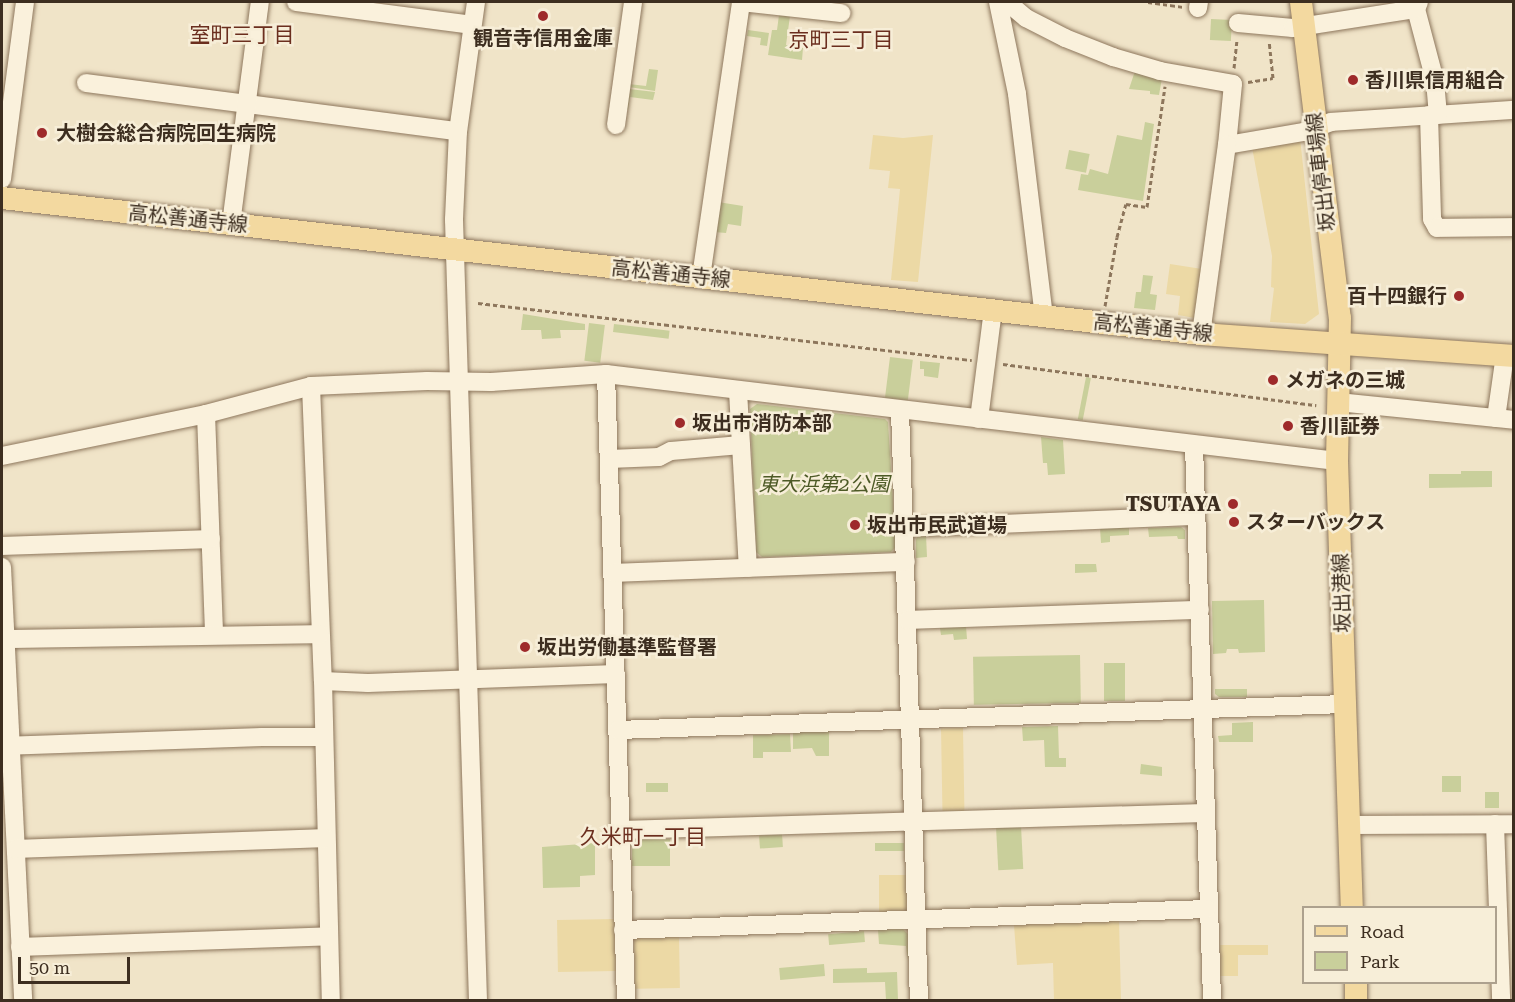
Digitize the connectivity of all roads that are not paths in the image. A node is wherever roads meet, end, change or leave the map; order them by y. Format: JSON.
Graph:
{"nodes":[{"id":1,"x":25,"y":2,"type":"edge"},
{"id":2,"x":260,"y":2,"type":"edge"},
{"id":3,"x":296,"y":2,"type":"edge"},
{"id":4,"x":476,"y":2,"type":"edge"},
{"id":5,"x":633,"y":2,"type":"edge"},
{"id":6,"x":741,"y":2,"type":"edge"},
{"id":7,"x":998,"y":2,"type":"edge"},
{"id":8,"x":1006,"y":2,"type":"edge"},
{"id":9,"x":1301,"y":2,"type":"edge"},
{"id":10,"x":1417,"y":5,"type":"edge"},
{"id":11,"x":841,"y":13,"type":"dead end"},
{"id":12,"x":1238,"y":23,"type":"road end"},
{"id":13,"x":472,"y":25,"type":"junction"},
{"id":14,"x":1305,"y":26,"type":"junction"},
{"id":15,"x":86,"y":83,"type":"dead end"},
{"id":16,"x":246,"y":104,"type":"junction"},
{"id":17,"x":1514,"y":110,"type":"edge"},
{"id":18,"x":1433,"y":115,"type":"junction"},
{"id":19,"x":616,"y":125,"type":"dead end"},
{"id":20,"x":1315,"y":127,"type":"junction"},
{"id":21,"x":458,"y":131,"type":"junction"},
{"id":22,"x":1227,"y":145,"type":"junction"},
{"id":23,"x":2,"y":179,"type":"edge"},
{"id":24,"x":2,"y":198,"type":"edge"},
{"id":25,"x":231,"y":224,"type":"junction"},
{"id":26,"x":1514,"y":227,"type":"edge"},
{"id":27,"x":454,"y":250,"type":"junction"},
{"id":28,"x":701,"y":277,"type":"junction"},
{"id":29,"x":993,"y":310,"type":"junction"},
{"id":30,"x":1044,"y":316,"type":"junction"},
{"id":31,"x":1201,"y":334,"type":"junction"},
{"id":32,"x":1340,"y":344,"type":"junction"},
{"id":33,"x":1509,"y":356,"type":"edge"},
{"id":34,"x":606,"y":375,"type":"junction"},
{"id":35,"x":459,"y":382,"type":"junction"},
{"id":36,"x":310,"y":386,"type":"junction"},
{"id":37,"x":738,"y":391,"type":"junction"},
{"id":38,"x":1327,"y":404,"type":"junction"},
{"id":39,"x":900,"y":410,"type":"junction"},
{"id":40,"x":206,"y":414,"type":"junction"},
{"id":41,"x":979,"y":419,"type":"junction"},
{"id":42,"x":1505,"y":419,"type":"edge"},
{"id":43,"x":741,"y":445,"type":"junction"},
{"id":44,"x":1194,"y":445,"type":"junction"},
{"id":45,"x":2,"y":456,"type":"edge"},
{"id":46,"x":609,"y":459,"type":"junction"},
{"id":47,"x":1337,"y":461,"type":"junction"},
{"id":48,"x":1195,"y":516,"type":"junction"},
{"id":49,"x":904,"y":528,"type":"junction"},
{"id":50,"x":211,"y":539,"type":"junction"},
{"id":51,"x":2,"y":546,"type":"edge"},
{"id":52,"x":906,"y":562,"type":"junction"},
{"id":53,"x":2,"y":567,"type":"edge"},
{"id":54,"x":748,"y":568,"type":"junction"},
{"id":55,"x":614,"y":573,"type":"junction"},
{"id":56,"x":1200,"y":610,"type":"junction"},
{"id":57,"x":908,"y":620,"type":"junction"},
{"id":58,"x":320,"y":634,"type":"junction"},
{"id":59,"x":214,"y":635,"type":"junction"},
{"id":60,"x":4,"y":639,"type":"junction"},
{"id":61,"x":616,"y":674,"type":"junction"},
{"id":62,"x":467,"y":680,"type":"junction"},
{"id":63,"x":323,"y":681,"type":"junction"},
{"id":64,"x":1346,"y":704,"type":"junction"},
{"id":65,"x":1203,"y":709,"type":"junction"},
{"id":66,"x":910,"y":717,"type":"junction"},
{"id":67,"x":618,"y":730,"type":"junction"},
{"id":68,"x":323,"y":737,"type":"junction"},
{"id":69,"x":7,"y":746,"type":"edge"},
{"id":70,"x":1205,"y":813,"type":"junction"},
{"id":71,"x":912,"y":820,"type":"junction"},
{"id":72,"x":1504,"y":824,"type":"edge"},
{"id":73,"x":1350,"y":825,"type":"junction"},
{"id":74,"x":621,"y":830,"type":"junction"},
{"id":75,"x":326,"y":838,"type":"junction"},
{"id":76,"x":16,"y":849,"type":"junction"},
{"id":77,"x":1352,"y":906,"type":"edge"},
{"id":78,"x":1207,"y":909,"type":"junction"},
{"id":79,"x":916,"y":921,"type":"junction"},
{"id":80,"x":623,"y":930,"type":"junction"},
{"id":81,"x":329,"y":936,"type":"junction"},
{"id":82,"x":20,"y":946,"type":"junction"},
{"id":83,"x":1356,"y":984,"type":"edge"},
{"id":84,"x":23,"y":1000,"type":"edge"},
{"id":85,"x":331,"y":1000,"type":"edge"},
{"id":86,"x":478,"y":1000,"type":"edge"},
{"id":87,"x":626,"y":1000,"type":"edge"},
{"id":88,"x":920,"y":1000,"type":"edge"},
{"id":89,"x":1212,"y":1000,"type":"edge"},
{"id":90,"x":1356,"y":1000,"type":"edge"},
{"id":91,"x":1501,"y":1000,"type":"edge"}],
"edges":[{"from":1,"to":23,"type":"street"},
{"from":2,"to":16,"type":"street"},
{"from":3,"to":13,"type":"street"},
{"from":4,"to":13,"type":"street"},
{"from":5,"to":19,"type":"street"},
{"from":6,"to":11,"type":"street"},
{"from":6,"to":28,"type":"street"},
{"from":7,"to":30,"type":"street"},
{"from":8,"to":22,"type":"street"},
{"from":9,"to":14,"type":"main road","name":"坂出停車場線"},
{"from":10,"to":14,"type":"street"},
{"from":10,"to":18,"type":"street"},
{"from":12,"to":14,"type":"street"},
{"from":13,"to":21,"type":"street"},
{"from":14,"to":20,"type":"main road","name":"坂出停車場線"},
{"from":15,"to":16,"type":"street"},
{"from":16,"to":21,"type":"street"},
{"from":16,"to":25,"type":"street"},
{"from":17,"to":18,"type":"street"},
{"from":18,"to":20,"type":"street"},
{"from":18,"to":26,"type":"street"},
{"from":20,"to":22,"type":"street"},
{"from":20,"to":32,"type":"main road","name":"坂出停車場線"},
{"from":21,"to":27,"type":"street"},
{"from":22,"to":31,"type":"street"},
{"from":24,"to":25,"type":"main road","name":"高松善通寺線"},
{"from":25,"to":27,"type":"main road","name":"高松善通寺線"},
{"from":27,"to":28,"type":"main road","name":"高松善通寺線"},
{"from":27,"to":35,"type":"street"},
{"from":28,"to":29,"type":"main road","name":"高松善通寺線"},
{"from":29,"to":30,"type":"main road","name":"高松善通寺線"},
{"from":29,"to":41,"type":"street"},
{"from":30,"to":31,"type":"main road","name":"高松善通寺線"},
{"from":31,"to":32,"type":"main road","name":"高松善通寺線"},
{"from":32,"to":33,"type":"main road"},
{"from":32,"to":38,"type":"main road","name":"坂出港線"},
{"from":33,"to":42,"type":"street"},
{"from":34,"to":35,"type":"street"},
{"from":34,"to":37,"type":"street"},
{"from":34,"to":46,"type":"street"},
{"from":35,"to":36,"type":"street"},
{"from":35,"to":62,"type":"street"},
{"from":36,"to":40,"type":"street"},
{"from":36,"to":58,"type":"street"},
{"from":37,"to":39,"type":"street"},
{"from":37,"to":43,"type":"street"},
{"from":38,"to":42,"type":"street"},
{"from":38,"to":47,"type":"main road","name":"坂出港線"},
{"from":39,"to":41,"type":"street"},
{"from":39,"to":49,"type":"street"},
{"from":40,"to":45,"type":"street"},
{"from":40,"to":50,"type":"street"},
{"from":41,"to":44,"type":"street"},
{"from":43,"to":46,"type":"street"},
{"from":43,"to":54,"type":"street"},
{"from":44,"to":47,"type":"street"},
{"from":44,"to":48,"type":"street"},
{"from":46,"to":55,"type":"street"},
{"from":47,"to":64,"type":"main road","name":"坂出港線"},
{"from":48,"to":49,"type":"street"},
{"from":48,"to":56,"type":"street"},
{"from":49,"to":52,"type":"street"},
{"from":50,"to":51,"type":"street"},
{"from":50,"to":59,"type":"street"},
{"from":52,"to":54,"type":"street"},
{"from":52,"to":57,"type":"street"},
{"from":53,"to":60,"type":"street"},
{"from":54,"to":55,"type":"street"},
{"from":55,"to":61,"type":"street"},
{"from":56,"to":57,"type":"street"},
{"from":56,"to":65,"type":"street"},
{"from":57,"to":66,"type":"street"},
{"from":58,"to":59,"type":"street"},
{"from":58,"to":63,"type":"street"},
{"from":59,"to":60,"type":"street"},
{"from":60,"to":69,"type":"street"},
{"from":61,"to":62,"type":"street"},
{"from":61,"to":67,"type":"street"},
{"from":62,"to":63,"type":"street"},
{"from":62,"to":86,"type":"street"},
{"from":63,"to":68,"type":"street"},
{"from":64,"to":65,"type":"street"},
{"from":64,"to":73,"type":"main road","name":"坂出港線"},
{"from":65,"to":66,"type":"street"},
{"from":65,"to":70,"type":"street"},
{"from":66,"to":67,"type":"street"},
{"from":66,"to":71,"type":"street"},
{"from":67,"to":74,"type":"street"},
{"from":68,"to":69,"type":"street"},
{"from":68,"to":75,"type":"street"},
{"from":69,"to":76,"type":"street"},
{"from":70,"to":71,"type":"street"},
{"from":70,"to":78,"type":"street"},
{"from":71,"to":74,"type":"street"},
{"from":71,"to":79,"type":"street"},
{"from":72,"to":73,"type":"street"},
{"from":72,"to":91,"type":"street"},
{"from":73,"to":77,"type":"main road","name":"坂出港線"},
{"from":74,"to":80,"type":"street"},
{"from":75,"to":76,"type":"street"},
{"from":75,"to":81,"type":"street"},
{"from":76,"to":82,"type":"street"},
{"from":78,"to":79,"type":"street"},
{"from":78,"to":89,"type":"street"},
{"from":79,"to":80,"type":"street"},
{"from":79,"to":88,"type":"street"},
{"from":80,"to":87,"type":"street"},
{"from":81,"to":82,"type":"street"},
{"from":81,"to":85,"type":"street"},
{"from":82,"to":84,"type":"street"},
{"from":83,"to":90,"type":"main road"}]}
